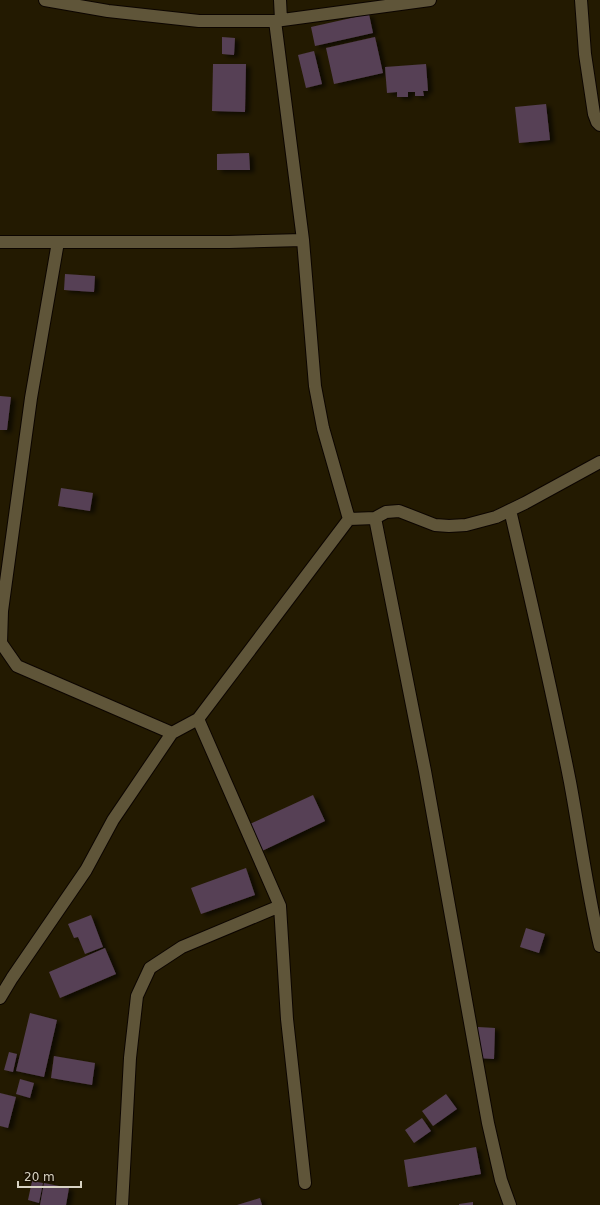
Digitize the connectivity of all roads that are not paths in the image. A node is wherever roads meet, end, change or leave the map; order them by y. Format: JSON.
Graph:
{"nodes":[{"id":1,"x":45,"y":0,"type":"edge"},
{"id":2,"x":280,"y":0,"type":"edge"},
{"id":3,"x":430,"y":0,"type":"edge"},
{"id":4,"x":581,"y":0,"type":"edge"},
{"id":5,"x":278,"y":20,"type":"junction"},
{"id":6,"x":600,"y":126,"type":"edge"},
{"id":7,"x":303,"y":240,"type":"junction"},
{"id":8,"x":0,"y":242,"type":"edge"},
{"id":9,"x":58,"y":242,"type":"junction"},
{"id":10,"x":600,"y":462,"type":"edge"},
{"id":11,"x":510,"y":510,"type":"junction"},
{"id":12,"x":375,"y":518,"type":"junction"},
{"id":13,"x":349,"y":519,"type":"junction"},
{"id":14,"x":198,"y":719,"type":"junction"},
{"id":15,"x":172,"y":733,"type":"junction"},
{"id":16,"x":280,"y":906,"type":"junction"},
{"id":17,"x":600,"y":946,"type":"edge"},
{"id":18,"x":0,"y":998,"type":"edge"},
{"id":19,"x":305,"y":1183,"type":"dead end"},
{"id":20,"x":122,"y":1205,"type":"edge"},
{"id":21,"x":510,"y":1205,"type":"edge"}],
"edges":[{"from":1,"to":5,"type":"street"},
{"from":2,"to":5,"type":"street"},
{"from":3,"to":5,"type":"street"},
{"from":4,"to":6,"type":"street"},
{"from":5,"to":7,"type":"street"},
{"from":7,"to":9,"type":"street"},
{"from":7,"to":13,"type":"street"},
{"from":8,"to":9,"type":"street"},
{"from":9,"to":15,"type":"street"},
{"from":10,"to":11,"type":"street"},
{"from":11,"to":12,"type":"street"},
{"from":11,"to":17,"type":"street"},
{"from":12,"to":13,"type":"street"},
{"from":12,"to":21,"type":"street"},
{"from":13,"to":14,"type":"street"},
{"from":14,"to":15,"type":"street"},
{"from":14,"to":16,"type":"street"},
{"from":15,"to":18,"type":"street"},
{"from":16,"to":19,"type":"street"},
{"from":16,"to":20,"type":"street"}]}
